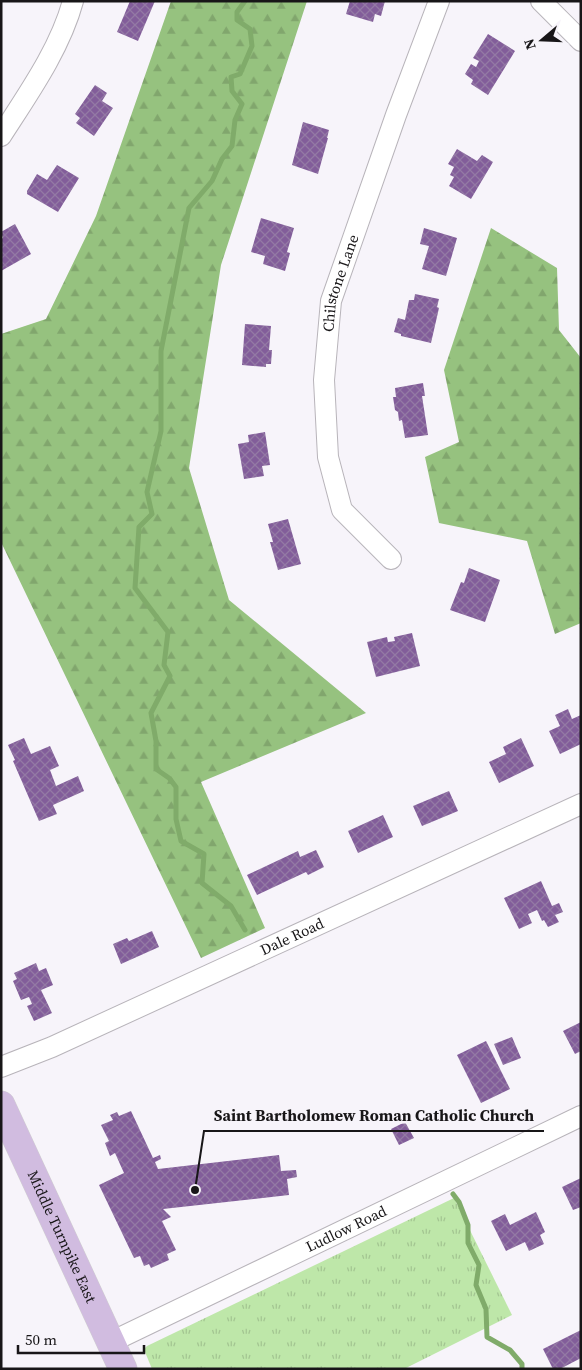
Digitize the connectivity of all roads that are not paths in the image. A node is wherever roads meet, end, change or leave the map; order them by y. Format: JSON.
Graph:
{"nodes":[{"id":1,"x":74,"y":1,"type":"edge"},
{"id":2,"x":439,"y":1,"type":"edge"},
{"id":3,"x":541,"y":1,"type":"edge"},
{"id":4,"x":581,"y":41,"type":"edge"},
{"id":5,"x":1,"y":136,"type":"edge"},
{"id":6,"x":391,"y":559,"type":"dead end"},
{"id":7,"x":581,"y":804,"type":"edge"},
{"id":8,"x":1,"y":1067,"type":"edge"},
{"id":9,"x":1,"y":1105,"type":"edge"},
{"id":10,"x":581,"y":1116,"type":"edge"},
{"id":11,"x":111,"y":1342,"type":"junction"},
{"id":12,"x":123,"y":1369,"type":"edge"}],
"edges":[{"from":1,"to":5,"type":"street"},
{"from":2,"to":6,"type":"street","name":"Chilstone Lane"},
{"from":3,"to":4,"type":"street"},
{"from":7,"to":8,"type":"street","name":"Dale Road"},
{"from":9,"to":11,"type":"main road","name":"Middle Turnpike East"},
{"from":10,"to":11,"type":"street","name":"Ludlow Road"},
{"from":11,"to":12,"type":"main road","name":"Middle Turnpike East"}]}
